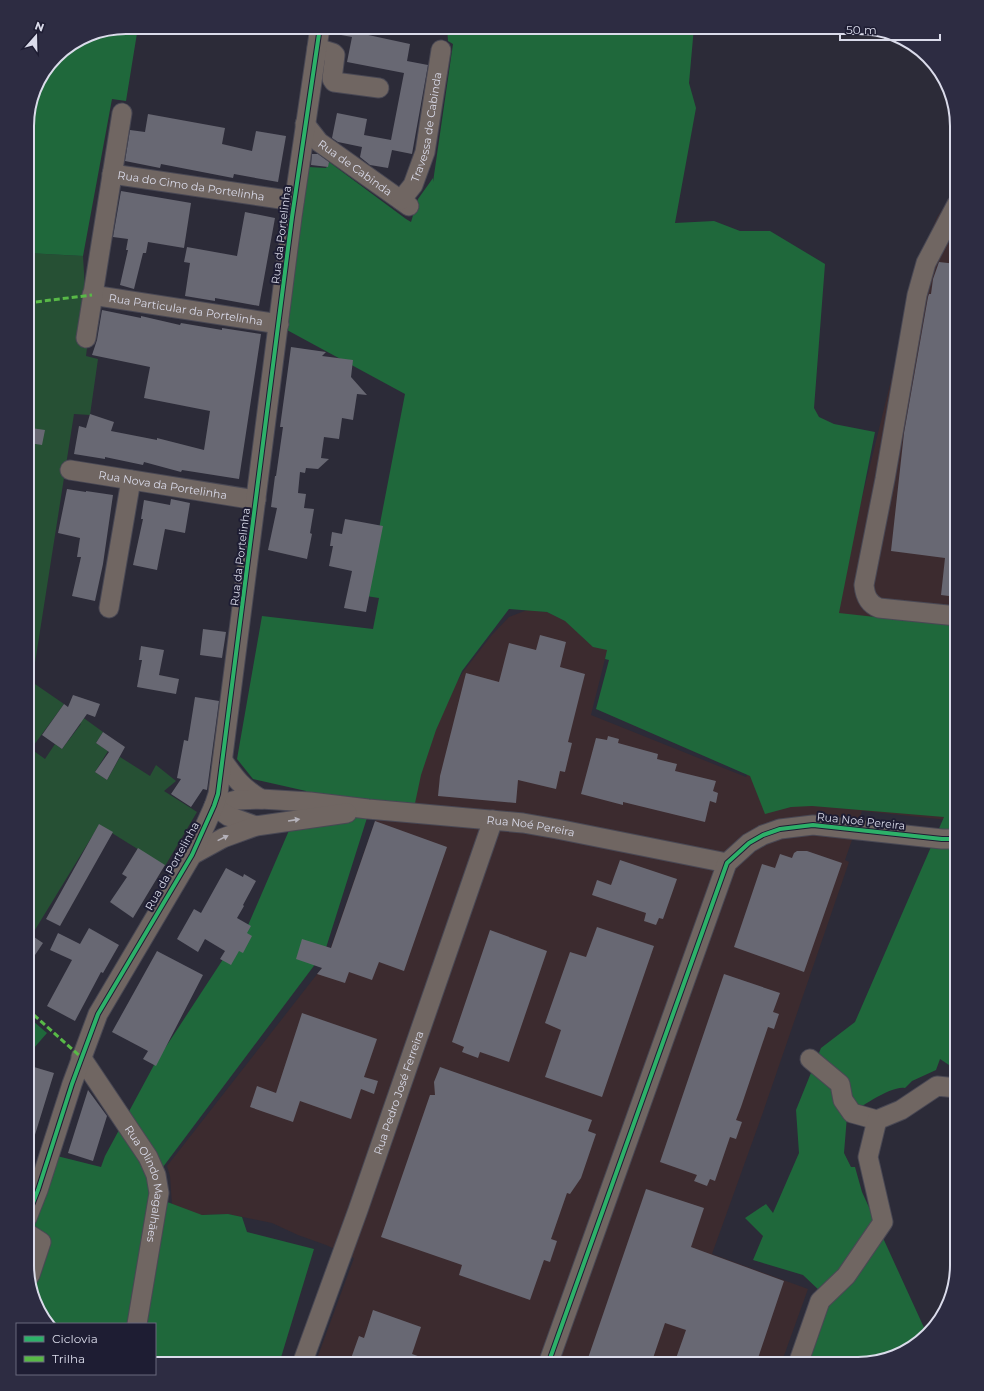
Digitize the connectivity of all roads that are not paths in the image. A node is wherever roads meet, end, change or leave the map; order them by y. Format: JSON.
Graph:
{"nodes":[{"id":1,"x":319,"y":34,"type":"edge"},
{"id":2,"x":317,"y":48,"type":"junction"},
{"id":3,"x":441,"y":50,"type":"dead end"},
{"id":4,"x":379,"y":88,"type":"dead end"},
{"id":5,"x":122,"y":113,"type":"dead end"},
{"id":6,"x":305,"y":124,"type":"junction"},
{"id":7,"x":112,"y":174,"type":"junction"},
{"id":8,"x":294,"y":201,"type":"junction"},
{"id":9,"x":405,"y":203,"type":"joint"},
{"id":10,"x":950,"y":217,"type":"edge"},
{"id":11,"x":92,"y":295,"type":"junction"},
{"id":12,"x":279,"y":324,"type":"junction"},
{"id":13,"x":86,"y":338,"type":"dead end"},
{"id":14,"x":70,"y":470,"type":"dead end"},
{"id":15,"x":131,"y":480,"type":"junction"},
{"id":16,"x":256,"y":500,"type":"junction"},
{"id":17,"x":109,"y":608,"type":"dead end"},
{"id":18,"x":950,"y":615,"type":"edge"},
{"id":19,"x":223,"y":761,"type":"junction"},
{"id":20,"x":261,"y":798,"type":"junction"},
{"id":21,"x":214,"y":806,"type":"junction"},
{"id":22,"x":378,"y":810,"type":"junction"},
{"id":23,"x":493,"y":820,"type":"junction"},
{"id":24,"x":256,"y":826,"type":"junction"},
{"id":25,"x":950,"y":839,"type":"edge"},
{"id":26,"x":192,"y":855,"type":"junction"},
{"id":27,"x":727,"y":864,"type":"junction"},
{"id":28,"x":81,"y":1057,"type":"junction"},
{"id":29,"x":810,"y":1060,"type":"dead end"},
{"id":30,"x":950,"y":1087,"type":"edge"},
{"id":31,"x":877,"y":1120,"type":"junction"},
{"id":32,"x":34,"y":1200,"type":"edge"},
{"id":33,"x":34,"y":1238,"type":"edge"},
{"id":34,"x":34,"y":1263,"type":"edge"},
{"id":35,"x":138,"y":1323,"type":"edge"},
{"id":36,"x":305,"y":1357,"type":"edge"},
{"id":37,"x":551,"y":1357,"type":"edge"},
{"id":38,"x":800,"y":1357,"type":"edge"}],
"edges":[{"from":1,"to":2,"type":"street","name":"Rua da Portelinha"},
{"from":2,"to":4,"type":"street"},
{"from":2,"to":6,"type":"street","name":"Rua da Portelinha"},
{"from":3,"to":9,"type":"street","name":"Travessa de Cabinda"},
{"from":5,"to":7,"type":"street"},
{"from":6,"to":8,"type":"street","name":"Rua da Portelinha"},
{"from":6,"to":9,"type":"street","name":"Rua de Cabinda"},
{"from":7,"to":8,"type":"street","name":"Rua do Cimo da Portelinha"},
{"from":7,"to":11,"type":"street"},
{"from":8,"to":12,"type":"street","name":"Rua da Portelinha"},
{"from":10,"to":18,"type":"street"},
{"from":11,"to":12,"type":"street","name":"Rua Particular da Portelinha"},
{"from":11,"to":13,"type":"street"},
{"from":12,"to":16,"type":"street","name":"Rua da Portelinha"},
{"from":14,"to":15,"type":"street","name":"Rua Nova da Portelinha"},
{"from":15,"to":16,"type":"street","name":"Rua Nova da Portelinha"},
{"from":15,"to":17,"type":"street"},
{"from":16,"to":19,"type":"street","name":"Rua da Portelinha"},
{"from":19,"to":20,"type":"street","name":"Rua Noé Pereira"},
{"from":19,"to":21,"type":"street","name":"Rua da Portelinha"},
{"from":20,"to":21,"type":"street","name":"Rua Noé Pereira"},
{"from":20,"to":22,"type":"street","name":"Rua Noé Pereira"},
{"from":21,"to":24,"type":"street","name":"Rua Noé Pereira"},
{"from":21,"to":26,"type":"street","name":"Rua da Portelinha"},
{"from":22,"to":23,"type":"street","name":"Rua Noé Pereira"},
{"from":24,"to":22,"type":"street","name":"Rua Noé Pereira","one_way":true},
{"from":23,"to":27,"type":"street","name":"Rua Noé Pereira"},
{"from":23,"to":36,"type":"street","name":"Rua Pedro José Ferreira"},
{"from":26,"to":24,"type":"street","name":"Rua Noé Pereira","one_way":true},
{"from":25,"to":27,"type":"street","name":"Rua Noé Pereira"},
{"from":26,"to":28,"type":"street","name":"Rua da Portelinha"},
{"from":27,"to":37,"type":"street"},
{"from":28,"to":32,"type":"street","name":"Rua da Portelinha"},
{"from":28,"to":35,"type":"street","name":"Rua Olindo Magalhães"},
{"from":29,"to":31,"type":"street"},
{"from":30,"to":31,"type":"street"},
{"from":31,"to":38,"type":"street"},
{"from":33,"to":34,"type":"street"}]}
